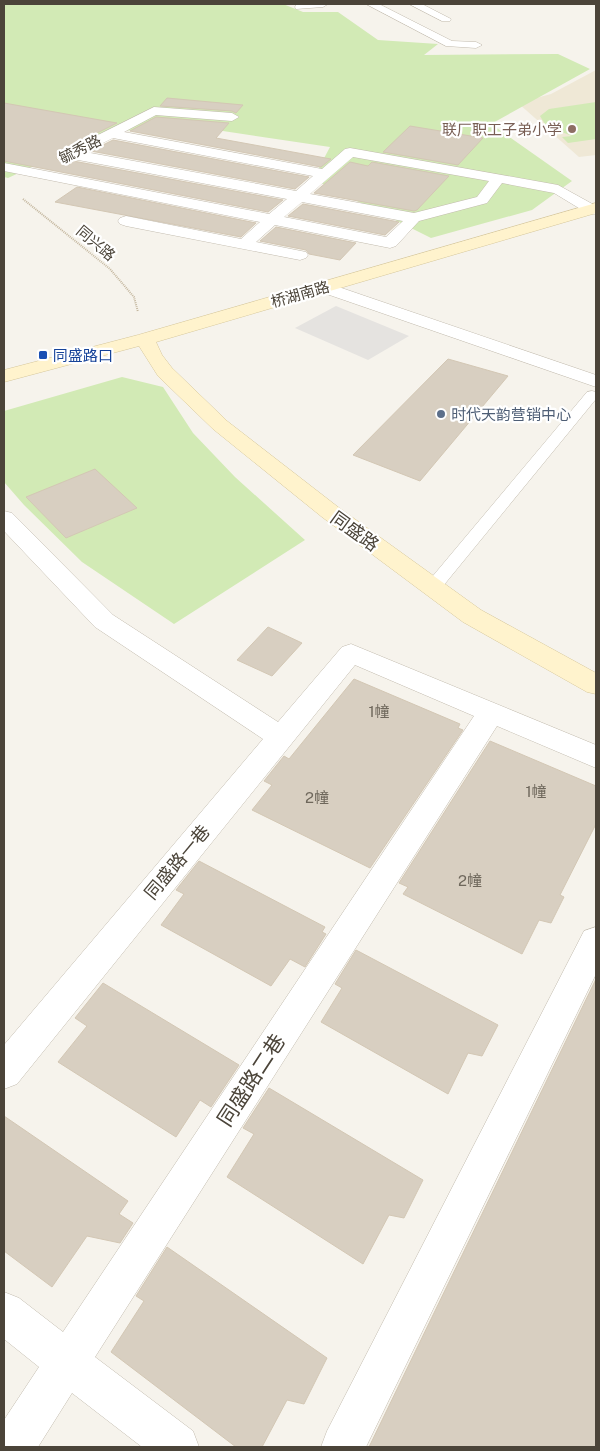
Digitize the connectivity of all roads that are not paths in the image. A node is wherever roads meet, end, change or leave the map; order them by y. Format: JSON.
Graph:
{"nodes":[{"id":1,"x":323,"y":4,"type":"edge"},
{"id":2,"x":371,"y":4,"type":"edge"},
{"id":3,"x":414,"y":4,"type":"edge"},
{"id":4,"x":300,"y":7,"type":"dead end"},
{"id":5,"x":446,"y":19,"type":"dead end"},
{"id":6,"x":476,"y":45,"type":"dead end"},
{"id":7,"x":232,"y":117,"type":"dead end"},
{"id":8,"x":110,"y":134,"type":"junction"},
{"id":9,"x":213,"y":153,"type":"junction"},
{"id":10,"x":71,"y":154,"type":"junction"},
{"id":11,"x":4,"y":167,"type":"edge"},
{"id":12,"x":32,"y":174,"type":"junction"},
{"id":13,"x":324,"y":174,"type":"junction"},
{"id":14,"x":185,"y":175,"type":"junction"},
{"id":15,"x":498,"y":179,"type":"junction"},
{"id":16,"x":6,"y":187,"type":"road end"},
{"id":17,"x":298,"y":196,"type":"junction"},
{"id":18,"x":156,"y":198,"type":"junction"},
{"id":19,"x":594,"y":209,"type":"edge"},
{"id":20,"x":414,"y":218,"type":"junction"},
{"id":21,"x":271,"y":220,"type":"junction"},
{"id":22,"x":244,"y":244,"type":"junction"},
{"id":23,"x":300,"y":254,"type":"dead end"},
{"id":24,"x":324,"y":287,"type":"junction"},
{"id":25,"x":145,"y":339,"type":"junction"},
{"id":26,"x":4,"y":376,"type":"edge"},
{"id":27,"x":594,"y":388,"type":"edge"},
{"id":28,"x":4,"y":518,"type":"edge"},
{"id":29,"x":433,"y":587,"type":"junction"},
{"id":30,"x":596,"y":685,"type":"edge"},
{"id":31,"x":491,"y":712,"type":"junction"},
{"id":32,"x":281,"y":736,"type":"junction"},
{"id":33,"x":596,"y":757,"type":"edge"},
{"id":34,"x":596,"y":941,"type":"edge"},
{"id":35,"x":4,"y":1072,"type":"edge"},
{"id":36,"x":4,"y":1313,"type":"edge"},
{"id":37,"x":67,"y":1362,"type":"junction"},
{"id":38,"x":12,"y":1447,"type":"edge"},
{"id":39,"x":177,"y":1447,"type":"edge"},
{"id":40,"x":343,"y":1447,"type":"edge"}],
"edges":[{"from":1,"to":4,"type":"street"},
{"from":2,"to":6,"type":"street"},
{"from":3,"to":5,"type":"street"},
{"from":7,"to":8,"type":"street","name":"毓秀路"},
{"from":8,"to":9,"type":"street"},
{"from":8,"to":10,"type":"street","name":"毓秀路"},
{"from":9,"to":13,"type":"street"},
{"from":9,"to":14,"type":"street"},
{"from":10,"to":12,"type":"street","name":"毓秀路"},
{"from":10,"to":14,"type":"street"},
{"from":11,"to":12,"type":"street"},
{"from":12,"to":16,"type":"street","name":"毓秀路"},
{"from":12,"to":18,"type":"street"},
{"from":13,"to":15,"type":"street"},
{"from":13,"to":17,"type":"street"},
{"from":14,"to":17,"type":"street"},
{"from":14,"to":18,"type":"street"},
{"from":15,"to":19,"type":"street"},
{"from":15,"to":20,"type":"street"},
{"from":17,"to":20,"type":"street"},
{"from":17,"to":21,"type":"street"},
{"from":18,"to":21,"type":"street"},
{"from":18,"to":22,"type":"street"},
{"from":19,"to":24,"type":"main road","name":"桥湖南路"},
{"from":20,"to":21,"type":"street"},
{"from":21,"to":22,"type":"street"},
{"from":22,"to":23,"type":"street"},
{"from":24,"to":25,"type":"main road","name":"桥湖南路"},
{"from":24,"to":27,"type":"street"},
{"from":25,"to":26,"type":"main road","name":"桥湖南路"},
{"from":25,"to":29,"type":"main road","name":"同盛路"},
{"from":27,"to":29,"type":"lane"},
{"from":28,"to":32,"type":"street"},
{"from":29,"to":30,"type":"main road","name":"同盛路"},
{"from":31,"to":32,"type":"street","name":"同盛路一巷"},
{"from":31,"to":33,"type":"street"},
{"from":31,"to":37,"type":"street","name":"同盛路二巷"},
{"from":32,"to":35,"type":"street","name":"同盛路一巷"},
{"from":34,"to":40,"type":"street"},
{"from":36,"to":37,"type":"street"},
{"from":37,"to":38,"type":"street","name":"同盛路二巷"},
{"from":37,"to":39,"type":"street"}]}
